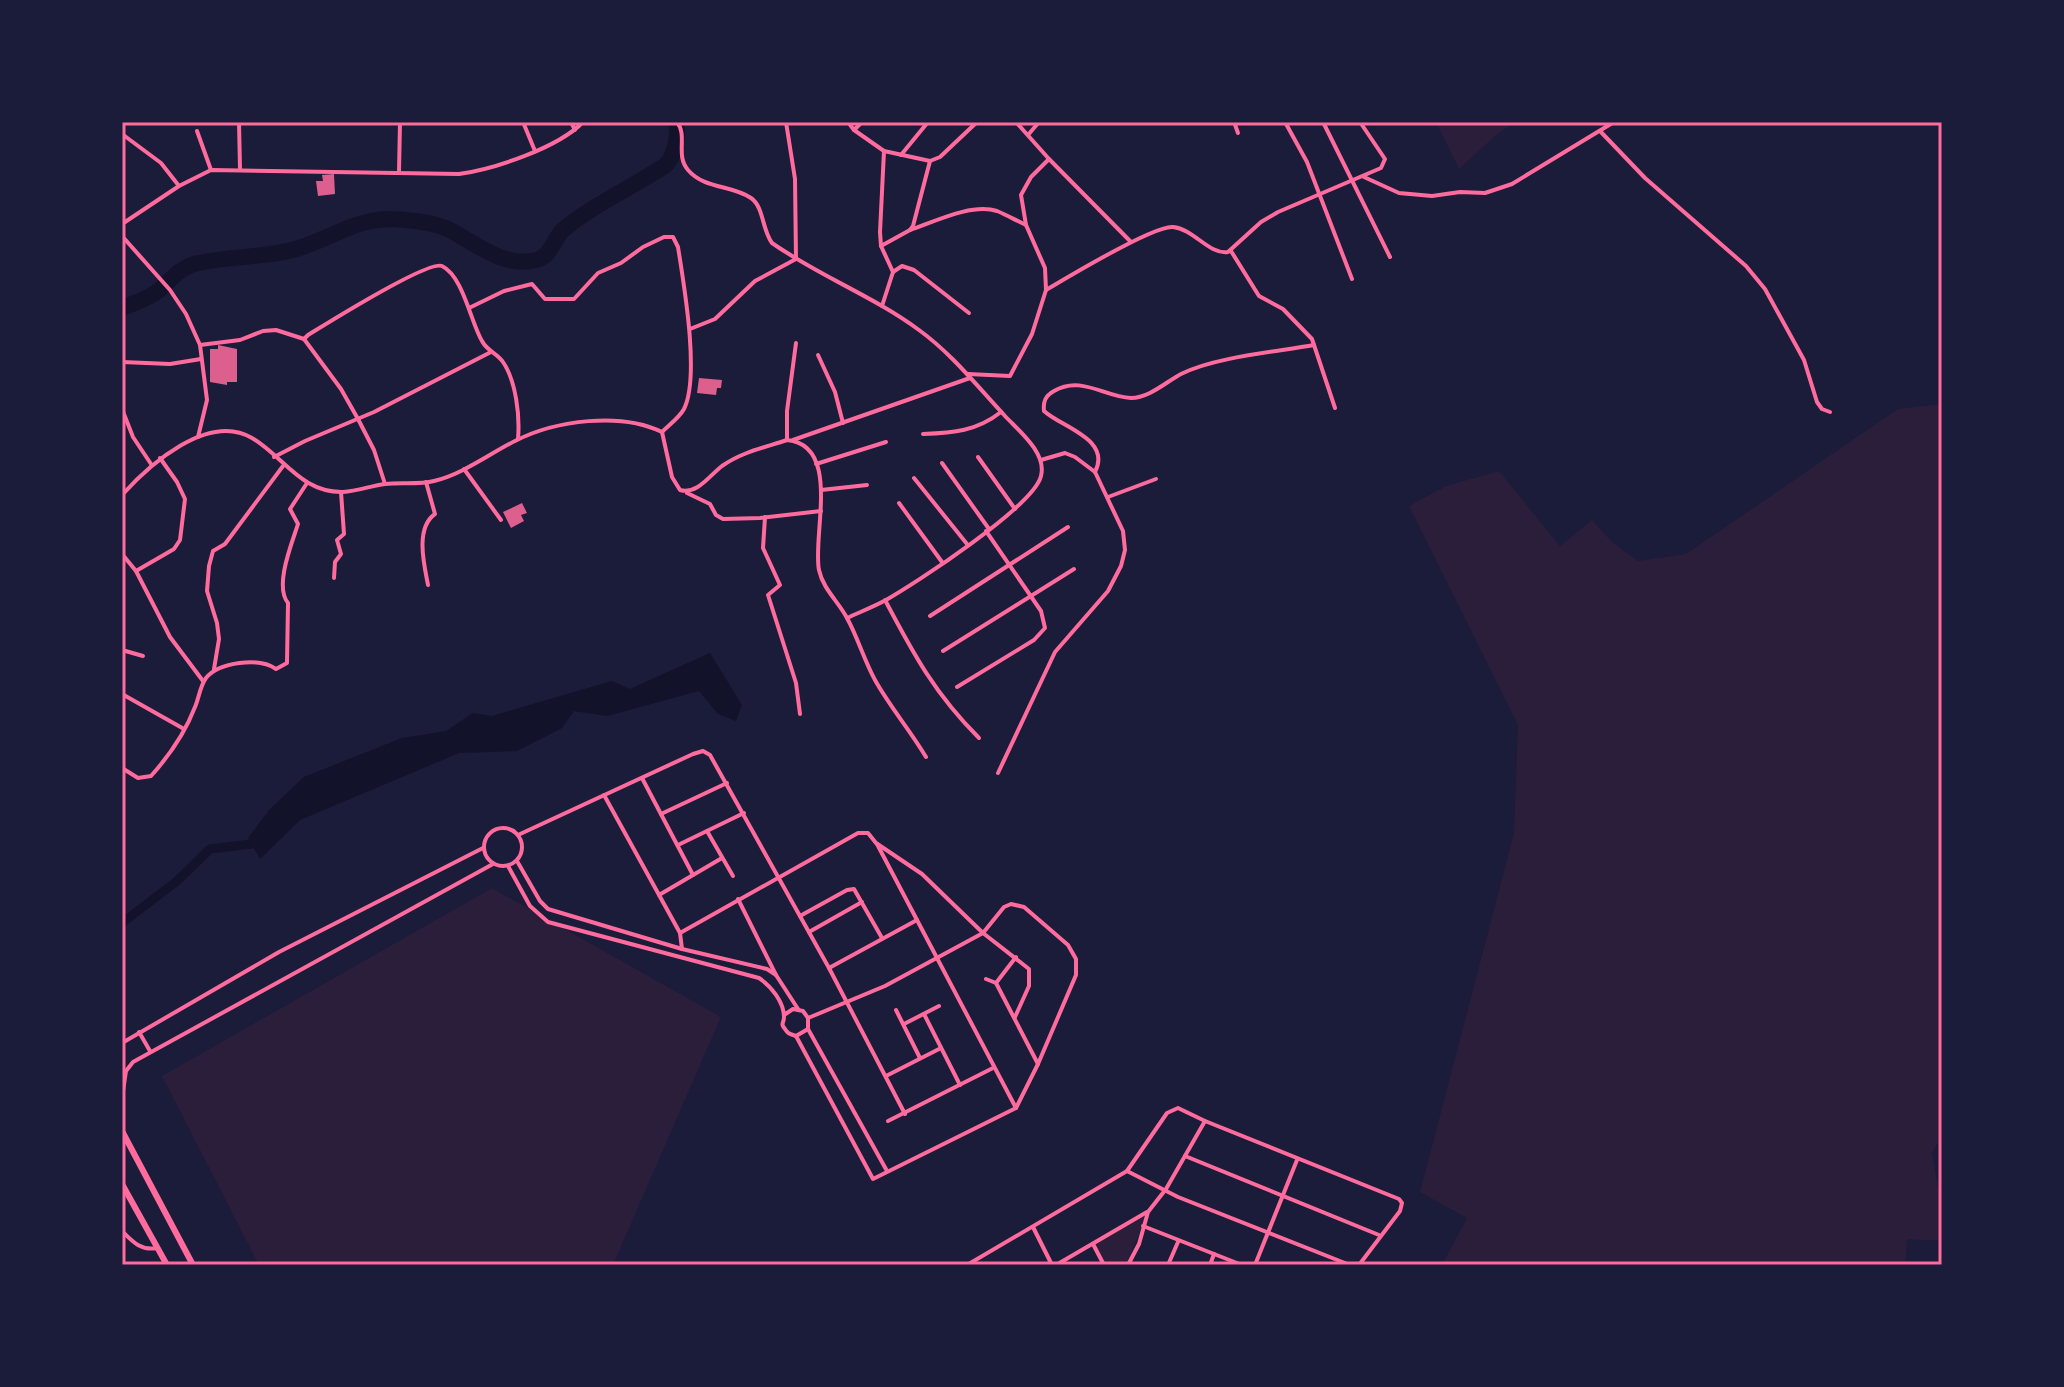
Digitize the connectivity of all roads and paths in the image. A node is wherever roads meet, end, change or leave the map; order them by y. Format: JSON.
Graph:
{"nodes":[{"id":1,"x":239,"y":122,"type":"edge"},
{"id":2,"x":400,"y":122,"type":"edge"},
{"id":3,"x":523,"y":122,"type":"edge"},
{"id":4,"x":571,"y":122,"type":"edge"},
{"id":5,"x":583,"y":122,"type":"edge"},
{"id":6,"x":786,"y":122,"type":"edge"},
{"id":7,"x":848,"y":122,"type":"edge"},
{"id":8,"x":862,"y":122,"type":"edge"},
{"id":9,"x":928,"y":122,"type":"edge"},
{"id":10,"x":977,"y":122,"type":"edge"},
{"id":11,"x":1016,"y":122,"type":"edge"},
{"id":12,"x":1039,"y":122,"type":"edge"},
{"id":13,"x":1234,"y":122,"type":"edge"},
{"id":14,"x":1285,"y":122,"type":"edge"},
{"id":15,"x":1323,"y":122,"type":"edge"},
{"id":16,"x":1360,"y":122,"type":"edge"},
{"id":17,"x":1614,"y":122,"type":"edge"},
{"id":18,"x":679,"y":124,"type":"edge"},
{"id":19,"x":575,"y":130,"type":"junction"},
{"id":20,"x":854,"y":130,"type":"junction"},
{"id":21,"x":197,"y":131,"type":"dead end"},
{"id":22,"x":1600,"y":131,"type":"junction"},
{"id":23,"x":1238,"y":133,"type":"dead end"},
{"id":24,"x":122,"y":134,"type":"edge"},
{"id":25,"x":1028,"y":135,"type":"junction"},
{"id":26,"x":535,"y":151,"type":"junction"},
{"id":27,"x":884,"y":151,"type":"junction"},
{"id":28,"x":901,"y":155,"type":"junction"},
{"id":29,"x":1049,"y":159,"type":"junction"},
{"id":30,"x":930,"y":161,"type":"junction"},
{"id":31,"x":240,"y":169,"type":"junction"},
{"id":32,"x":211,"y":170,"type":"junction"},
{"id":33,"x":399,"y":172,"type":"junction"},
{"id":34,"x":1364,"y":177,"type":"junction"},
{"id":35,"x":1354,"y":181,"type":"junction"},
{"id":36,"x":179,"y":186,"type":"junction"},
{"id":37,"x":1320,"y":196,"type":"junction"},
{"id":38,"x":122,"y":224,"type":"edge"},
{"id":39,"x":1026,"y":225,"type":"junction"},
{"id":40,"x":910,"y":230,"type":"junction"},
{"id":41,"x":122,"y":236,"type":"edge"},
{"id":42,"x":1131,"y":242,"type":"junction"},
{"id":43,"x":881,"y":246,"type":"junction"},
{"id":44,"x":1231,"y":251,"type":"junction"},
{"id":45,"x":1390,"y":257,"type":"dead end"},
{"id":46,"x":796,"y":259,"type":"junction"},
{"id":47,"x":893,"y":272,"type":"junction"},
{"id":48,"x":1352,"y":279,"type":"dead end"},
{"id":49,"x":1046,"y":290,"type":"junction"},
{"id":50,"x":882,"y":306,"type":"junction"},
{"id":51,"x":469,"y":308,"type":"junction"},
{"id":52,"x":969,"y":313,"type":"dead end"},
{"id":53,"x":690,"y":329,"type":"junction"},
{"id":54,"x":304,"y":339,"type":"junction"},
{"id":55,"x":796,"y":343,"type":"dead end"},
{"id":56,"x":200,"y":345,"type":"junction"},
{"id":57,"x":1314,"y":345,"type":"junction"},
{"id":58,"x":491,"y":352,"type":"junction"},
{"id":59,"x":818,"y":355,"type":"dead end"},
{"id":60,"x":201,"y":359,"type":"junction"},
{"id":61,"x":122,"y":362,"type":"edge"},
{"id":62,"x":969,"y":376,"type":"junction"},
{"id":63,"x":1335,"y":408,"type":"dead end"},
{"id":64,"x":122,"y":409,"type":"edge"},
{"id":65,"x":1001,"y":412,"type":"junction"},
{"id":66,"x":1830,"y":412,"type":"dead end"},
{"id":67,"x":358,"y":419,"type":"junction"},
{"id":68,"x":843,"y":423,"type":"junction"},
{"id":69,"x":662,"y":432,"type":"junction"},
{"id":70,"x":923,"y":434,"type":"dead end"},
{"id":71,"x":198,"y":437,"type":"junction"},
{"id":72,"x":518,"y":439,"type":"junction"},
{"id":73,"x":787,"y":440,"type":"junction"},
{"id":74,"x":793,"y":440,"type":"junction"},
{"id":75,"x":886,"y":442,"type":"dead end"},
{"id":76,"x":274,"y":457,"type":"junction"},
{"id":77,"x":978,"y":457,"type":"dead end"},
{"id":78,"x":159,"y":458,"type":"junction"},
{"id":79,"x":1041,"y":460,"type":"junction"},
{"id":80,"x":942,"y":463,"type":"dead end"},
{"id":81,"x":151,"y":464,"type":"junction"},
{"id":82,"x":816,"y":464,"type":"junction"},
{"id":83,"x":283,"y":466,"type":"junction"},
{"id":84,"x":464,"y":469,"type":"junction"},
{"id":85,"x":1095,"y":472,"type":"junction"},
{"id":86,"x":914,"y":478,"type":"dead end"},
{"id":87,"x":1156,"y":479,"type":"dead end"},
{"id":88,"x":426,"y":482,"type":"junction"},
{"id":89,"x":307,"y":483,"type":"junction"},
{"id":90,"x":385,"y":484,"type":"junction"},
{"id":91,"x":867,"y":485,"type":"dead end"},
{"id":92,"x":821,"y":490,"type":"junction"},
{"id":93,"x":341,"y":492,"type":"junction"},
{"id":94,"x":685,"y":492,"type":"junction"},
{"id":95,"x":122,"y":495,"type":"edge"},
{"id":96,"x":1108,"y":497,"type":"junction"},
{"id":97,"x":899,"y":503,"type":"dead end"},
{"id":98,"x":1015,"y":509,"type":"junction"},
{"id":99,"x":821,"y":511,"type":"junction"},
{"id":100,"x":765,"y":517,"type":"junction"},
{"id":101,"x":501,"y":520,"type":"dead end"},
{"id":102,"x":1068,"y":527,"type":"dead end"},
{"id":103,"x":987,"y":530,"type":"junction"},
{"id":104,"x":967,"y":544,"type":"junction"},
{"id":105,"x":122,"y":554,"type":"edge"},
{"id":106,"x":942,"y":562,"type":"junction"},
{"id":107,"x":1010,"y":566,"type":"junction"},
{"id":108,"x":1074,"y":569,"type":"dead end"},
{"id":109,"x":136,"y":571,"type":"junction"},
{"id":110,"x":334,"y":578,"type":"dead end"},
{"id":111,"x":428,"y":585,"type":"dead end"},
{"id":112,"x":1031,"y":597,"type":"junction"},
{"id":113,"x":885,"y":600,"type":"junction"},
{"id":114,"x":930,"y":616,"type":"dead end"},
{"id":115,"x":847,"y":618,"type":"junction"},
{"id":116,"x":122,"y":650,"type":"edge"},
{"id":117,"x":943,"y":651,"type":"dead end"},
{"id":118,"x":143,"y":656,"type":"dead end"},
{"id":119,"x":214,"y":670,"type":"junction"},
{"id":120,"x":203,"y":681,"type":"junction"},
{"id":121,"x":957,"y":687,"type":"dead end"},
{"id":122,"x":122,"y":694,"type":"edge"},
{"id":123,"x":800,"y":714,"type":"dead end"},
{"id":124,"x":184,"y":729,"type":"junction"},
{"id":125,"x":979,"y":738,"type":"dead end"},
{"id":126,"x":926,"y":757,"type":"dead end"},
{"id":127,"x":122,"y":768,"type":"edge"},
{"id":128,"x":998,"y":773,"type":"dead end"},
{"id":129,"x":642,"y":778,"type":"junction"},
{"id":130,"x":727,"y":783,"type":"junction"},
{"id":131,"x":604,"y":795,"type":"junction"},
{"id":132,"x":744,"y":813,"type":"junction"},
{"id":133,"x":661,"y":814,"type":"junction"},
{"id":134,"x":707,"y":831,"type":"junction"},
{"id":135,"x":518,"y":835,"type":"junction"},
{"id":136,"x":876,"y":843,"type":"junction"},
{"id":137,"x":678,"y":845,"type":"junction"},
{"id":138,"x":483,"y":848,"type":"junction"},
{"id":139,"x":722,"y":858,"type":"junction"},
{"id":140,"x":517,"y":861,"type":"junction"},
{"id":141,"x":493,"y":864,"type":"junction"},
{"id":142,"x":508,"y":866,"type":"junction"},
{"id":143,"x":693,"y":875,"type":"junction"},
{"id":144,"x":733,"y":876,"type":"dead end"},
{"id":145,"x":778,"y":878,"type":"junction"},
{"id":146,"x":659,"y":895,"type":"junction"},
{"id":147,"x":738,"y":899,"type":"junction"},
{"id":148,"x":862,"y":902,"type":"junction"},
{"id":149,"x":800,"y":916,"type":"junction"},
{"id":150,"x":917,"y":920,"type":"junction"},
{"id":151,"x":809,"y":932,"type":"junction"},
{"id":152,"x":680,"y":933,"type":"junction"},
{"id":153,"x":983,"y":933,"type":"junction"},
{"id":154,"x":883,"y":939,"type":"junction"},
{"id":155,"x":682,"y":949,"type":"junction"},
{"id":156,"x":1016,"y":957,"type":"junction"},
{"id":157,"x":938,"y":958,"type":"junction"},
{"id":158,"x":829,"y":968,"type":"junction"},
{"id":159,"x":776,"y":975,"type":"junction"},
{"id":160,"x":986,"y":979,"type":"dead end"},
{"id":161,"x":996,"y":983,"type":"junction"},
{"id":162,"x":847,"y":1003,"type":"junction"},
{"id":163,"x":939,"y":1006,"type":"dead end"},
{"id":164,"x":799,"y":1009,"type":"junction"},
{"id":165,"x":896,"y":1010,"type":"dead end"},
{"id":166,"x":924,"y":1014,"type":"junction"},
{"id":167,"x":784,"y":1015,"type":"junction"},
{"id":168,"x":1015,"y":1017,"type":"junction"},
{"id":169,"x":808,"y":1018,"type":"junction"},
{"id":170,"x":904,"y":1024,"type":"junction"},
{"id":171,"x":808,"y":1029,"type":"junction"},
{"id":172,"x":139,"y":1032,"type":"junction"},
{"id":173,"x":796,"y":1036,"type":"junction"},
{"id":174,"x":122,"y":1043,"type":"edge"},
{"id":175,"x":941,"y":1048,"type":"junction"},
{"id":176,"x":150,"y":1052,"type":"junction"},
{"id":177,"x":920,"y":1058,"type":"junction"},
{"id":178,"x":1038,"y":1064,"type":"junction"},
{"id":179,"x":994,"y":1068,"type":"junction"},
{"id":180,"x":886,"y":1076,"type":"junction"},
{"id":181,"x":960,"y":1085,"type":"junction"},
{"id":182,"x":122,"y":1098,"type":"edge"},
{"id":183,"x":1016,"y":1108,"type":"junction"},
{"id":184,"x":905,"y":1114,"type":"junction"},
{"id":185,"x":888,"y":1121,"type":"dead end"},
{"id":186,"x":1205,"y":1121,"type":"junction"},
{"id":187,"x":122,"y":1131,"type":"edge"},
{"id":188,"x":1185,"y":1156,"type":"junction"},
{"id":189,"x":1298,"y":1159,"type":"junction"},
{"id":190,"x":887,"y":1171,"type":"junction"},
{"id":191,"x":1127,"y":1171,"type":"junction"},
{"id":192,"x":122,"y":1184,"type":"edge"},
{"id":193,"x":1166,"y":1189,"type":"junction"},
{"id":194,"x":1284,"y":1195,"type":"junction"},
{"id":195,"x":1148,"y":1212,"type":"junction"},
{"id":196,"x":1143,"y":1226,"type":"junction"},
{"id":197,"x":1033,"y":1227,"type":"junction"},
{"id":198,"x":123,"y":1231,"type":"edge"},
{"id":199,"x":1268,"y":1231,"type":"junction"},
{"id":200,"x":1380,"y":1235,"type":"junction"},
{"id":201,"x":1178,"y":1241,"type":"junction"},
{"id":202,"x":1093,"y":1244,"type":"junction"},
{"id":203,"x":159,"y":1248,"type":"junction"},
{"id":204,"x":1214,"y":1254,"type":"junction"},
{"id":205,"x":167,"y":1265,"type":"edge"},
{"id":206,"x":193,"y":1265,"type":"edge"},
{"id":207,"x":967,"y":1265,"type":"edge"},
{"id":208,"x":1054,"y":1265,"type":"edge"},
{"id":209,"x":1104,"y":1265,"type":"edge"},
{"id":210,"x":1128,"y":1265,"type":"edge"},
{"id":211,"x":1168,"y":1265,"type":"edge"},
{"id":212,"x":1210,"y":1265,"type":"edge"},
{"id":213,"x":1242,"y":1265,"type":"edge"},
{"id":214,"x":1255,"y":1265,"type":"edge"},
{"id":215,"x":1350,"y":1265,"type":"edge"},
{"id":216,"x":1359,"y":1265,"type":"edge"}],
"edges":[{"from":1,"to":31,"type":"street"},
{"from":2,"to":33,"type":"street"},
{"from":3,"to":26,"type":"street"},
{"from":4,"to":19,"type":"street"},
{"from":5,"to":19,"type":"street"},
{"from":6,"to":46,"type":"street"},
{"from":7,"to":20,"type":"street"},
{"from":8,"to":20,"type":"street"},
{"from":9,"to":28,"type":"street"},
{"from":10,"to":30,"type":"street"},
{"from":11,"to":25,"type":"street"},
{"from":12,"to":25,"type":"street"},
{"from":13,"to":23,"type":"street"},
{"from":14,"to":37,"type":"street"},
{"from":15,"to":35,"type":"street"},
{"from":16,"to":34,"type":"street"},
{"from":17,"to":22,"type":"street"},
{"from":18,"to":46,"type":"street"},
{"from":19,"to":26,"type":"street"},
{"from":20,"to":27,"type":"street"},
{"from":21,"to":32,"type":"street"},
{"from":22,"to":34,"type":"street"},
{"from":22,"to":66,"type":"street"},
{"from":24,"to":36,"type":"street"},
{"from":25,"to":29,"type":"street"},
{"from":26,"to":33,"type":"street"},
{"from":27,"to":28,"type":"street"},
{"from":27,"to":43,"type":"street"},
{"from":28,"to":30,"type":"street"},
{"from":29,"to":39,"type":"street"},
{"from":29,"to":42,"type":"street"},
{"from":30,"to":40,"type":"street"},
{"from":31,"to":32,"type":"street"},
{"from":31,"to":33,"type":"street"},
{"from":32,"to":36,"type":"street"},
{"from":34,"to":35,"type":"street"},
{"from":35,"to":37,"type":"street"},
{"from":35,"to":45,"type":"street"},
{"from":36,"to":38,"type":"street"},
{"from":37,"to":44,"type":"street"},
{"from":37,"to":48,"type":"street"},
{"from":39,"to":40,"type":"street"},
{"from":39,"to":49,"type":"street"},
{"from":40,"to":43,"type":"street"},
{"from":41,"to":56,"type":"street"},
{"from":42,"to":44,"type":"street"},
{"from":42,"to":49,"type":"street"},
{"from":43,"to":47,"type":"street"},
{"from":44,"to":57,"type":"street"},
{"from":46,"to":50,"type":"street"},
{"from":46,"to":53,"type":"street"},
{"from":47,"to":50,"type":"street"},
{"from":47,"to":52,"type":"street"},
{"from":49,"to":62,"type":"street"},
{"from":50,"to":62,"type":"street"},
{"from":51,"to":53,"type":"street"},
{"from":51,"to":54,"type":"street"},
{"from":51,"to":58,"type":"street"},
{"from":53,"to":69,"type":"street"},
{"from":54,"to":56,"type":"street"},
{"from":54,"to":67,"type":"street"},
{"from":55,"to":73,"type":"street"},
{"from":56,"to":60,"type":"street"},
{"from":57,"to":63,"type":"street"},
{"from":57,"to":85,"type":"street"},
{"from":58,"to":67,"type":"street"},
{"from":58,"to":72,"type":"street"},
{"from":59,"to":68,"type":"street"},
{"from":60,"to":61,"type":"street"},
{"from":60,"to":71,"type":"street"},
{"from":62,"to":65,"type":"street"},
{"from":62,"to":68,"type":"street"},
{"from":64,"to":81,"type":"street"},
{"from":65,"to":70,"type":"street"},
{"from":65,"to":79,"type":"street"},
{"from":67,"to":76,"type":"street"},
{"from":67,"to":90,"type":"street"},
{"from":68,"to":74,"type":"street"},
{"from":69,"to":72,"type":"street"},
{"from":69,"to":94,"type":"street"},
{"from":71,"to":76,"type":"street"},
{"from":71,"to":78,"type":"street"},
{"from":72,"to":84,"type":"street"},
{"from":73,"to":74,"type":"street"},
{"from":73,"to":94,"type":"street"},
{"from":74,"to":82,"type":"street"},
{"from":75,"to":82,"type":"street"},
{"from":76,"to":83,"type":"street"},
{"from":77,"to":98,"type":"street"},
{"from":78,"to":81,"type":"street"},
{"from":78,"to":109,"type":"street"},
{"from":79,"to":85,"type":"street"},
{"from":79,"to":98,"type":"street"},
{"from":80,"to":103,"type":"street"},
{"from":81,"to":95,"type":"street"},
{"from":82,"to":92,"type":"street"},
{"from":83,"to":89,"type":"street"},
{"from":83,"to":119,"type":"street"},
{"from":84,"to":88,"type":"street"},
{"from":84,"to":101,"type":"street"},
{"from":85,"to":96,"type":"street"},
{"from":86,"to":104,"type":"street"},
{"from":87,"to":96,"type":"street"},
{"from":88,"to":90,"type":"street"},
{"from":88,"to":111,"type":"street"},
{"from":89,"to":93,"type":"street"},
{"from":89,"to":119,"type":"street"},
{"from":90,"to":93,"type":"street"},
{"from":91,"to":92,"type":"street"},
{"from":92,"to":99,"type":"street"},
{"from":93,"to":110,"type":"street"},
{"from":94,"to":100,"type":"street"},
{"from":96,"to":128,"type":"street"},
{"from":97,"to":106,"type":"street"},
{"from":98,"to":103,"type":"street"},
{"from":99,"to":100,"type":"street"},
{"from":99,"to":115,"type":"street"},
{"from":100,"to":123,"type":"street"},
{"from":102,"to":107,"type":"street"},
{"from":103,"to":104,"type":"street"},
{"from":103,"to":107,"type":"street"},
{"from":104,"to":106,"type":"street"},
{"from":105,"to":109,"type":"street"},
{"from":106,"to":113,"type":"street"},
{"from":107,"to":112,"type":"street"},
{"from":107,"to":114,"type":"street"},
{"from":108,"to":112,"type":"street"},
{"from":109,"to":120,"type":"street"},
{"from":112,"to":117,"type":"street"},
{"from":112,"to":121,"type":"street"},
{"from":113,"to":115,"type":"street"},
{"from":113,"to":125,"type":"street"},
{"from":115,"to":126,"type":"street"},
{"from":116,"to":118,"type":"street"},
{"from":119,"to":120,"type":"street"},
{"from":120,"to":124,"type":"street"},
{"from":122,"to":124,"type":"street"},
{"from":124,"to":127,"type":"street"},
{"from":129,"to":130,"type":"street"},
{"from":129,"to":131,"type":"street"},
{"from":129,"to":133,"type":"street"},
{"from":130,"to":132,"type":"street"},
{"from":130,"to":133,"type":"street"},
{"from":131,"to":135,"type":"street"},
{"from":131,"to":146,"type":"street"},
{"from":132,"to":134,"type":"street"},
{"from":132,"to":145,"type":"street"},
{"from":133,"to":137,"type":"street"},
{"from":134,"to":137,"type":"street"},
{"from":134,"to":139,"type":"street"},
{"from":135,"to":138,"type":"street"},
{"from":135,"to":140,"type":"street"},
{"from":136,"to":145,"type":"street"},
{"from":136,"to":150,"type":"street"},
{"from":136,"to":153,"type":"street"},
{"from":137,"to":143,"type":"street"},
{"from":138,"to":141,"type":"street"},
{"from":138,"to":172,"type":"street"},
{"from":139,"to":143,"type":"street"},
{"from":139,"to":144,"type":"street"},
{"from":140,"to":142,"type":"street"},
{"from":140,"to":155,"type":"street"},
{"from":141,"to":142,"type":"street"},
{"from":141,"to":176,"type":"street"},
{"from":142,"to":167,"type":"street"},
{"from":143,"to":146,"type":"street"},
{"from":145,"to":147,"type":"street"},
{"from":145,"to":149,"type":"street"},
{"from":146,"to":152,"type":"street"},
{"from":147,"to":152,"type":"street"},
{"from":147,"to":159,"type":"street"},
{"from":148,"to":149,"type":"street"},
{"from":148,"to":151,"type":"street"},
{"from":148,"to":154,"type":"street"},
{"from":149,"to":151,"type":"street"},
{"from":150,"to":154,"type":"street"},
{"from":150,"to":157,"type":"street"},
{"from":151,"to":158,"type":"street"},
{"from":152,"to":155,"type":"street"},
{"from":153,"to":156,"type":"street"},
{"from":153,"to":157,"type":"street"},
{"from":153,"to":178,"type":"street"},
{"from":154,"to":158,"type":"street"},
{"from":155,"to":159,"type":"street"},
{"from":156,"to":161,"type":"street"},
{"from":156,"to":168,"type":"street"},
{"from":157,"to":162,"type":"street"},
{"from":157,"to":179,"type":"street"},
{"from":158,"to":162,"type":"street"},
{"from":159,"to":164,"type":"street"},
{"from":160,"to":161,"type":"street"},
{"from":161,"to":168,"type":"street"},
{"from":162,"to":169,"type":"street"},
{"from":162,"to":180,"type":"street"},
{"from":163,"to":166,"type":"street"},
{"from":164,"to":167,"type":"street"},
{"from":164,"to":169,"type":"street"},
{"from":165,"to":170,"type":"street"},
{"from":166,"to":170,"type":"street"},
{"from":166,"to":175,"type":"street"},
{"from":167,"to":173,"type":"street"},
{"from":168,"to":178,"type":"street"},
{"from":169,"to":171,"type":"street"},
{"from":170,"to":177,"type":"street"},
{"from":171,"to":173,"type":"street"},
{"from":171,"to":190,"type":"street"},
{"from":172,"to":174,"type":"street"},
{"from":172,"to":176,"type":"street"},
{"from":173,"to":190,"type":"street"},
{"from":175,"to":177,"type":"street"},
{"from":175,"to":181,"type":"street"},
{"from":176,"to":182,"type":"street"},
{"from":177,"to":180,"type":"street"},
{"from":178,"to":183,"type":"street"},
{"from":179,"to":181,"type":"street"},
{"from":179,"to":183,"type":"street"},
{"from":180,"to":184,"type":"street"},
{"from":181,"to":184,"type":"street"},
{"from":183,"to":190,"type":"street"},
{"from":184,"to":185,"type":"street"},
{"from":186,"to":188,"type":"street"},
{"from":186,"to":189,"type":"street"},
{"from":186,"to":191,"type":"street"},
{"from":187,"to":206,"type":"highway"},
{"from":188,"to":193,"type":"street"},
{"from":188,"to":194,"type":"street"},
{"from":189,"to":194,"type":"street"},
{"from":189,"to":200,"type":"street"},
{"from":191,"to":193,"type":"street"},
{"from":191,"to":197,"type":"street"},
{"from":192,"to":203,"type":"highway"},
{"from":193,"to":195,"type":"street"},
{"from":193,"to":199,"type":"street"},
{"from":194,"to":199,"type":"street"},
{"from":194,"to":200,"type":"street"},
{"from":195,"to":196,"type":"street"},
{"from":195,"to":202,"type":"street"},
{"from":196,"to":201,"type":"street"},
{"from":196,"to":210,"type":"street"},
{"from":197,"to":207,"type":"street"},
{"from":197,"to":208,"type":"street"},
{"from":198,"to":203,"type":"street"},
{"from":199,"to":214,"type":"street"},
{"from":199,"to":215,"type":"street"},
{"from":200,"to":216,"type":"street"},
{"from":201,"to":204,"type":"street"},
{"from":201,"to":211,"type":"street"},
{"from":202,"to":208,"type":"street"},
{"from":202,"to":209,"type":"street"},
{"from":203,"to":205,"type":"highway"},
{"from":204,"to":212,"type":"street"},
{"from":204,"to":213,"type":"street"}]}
